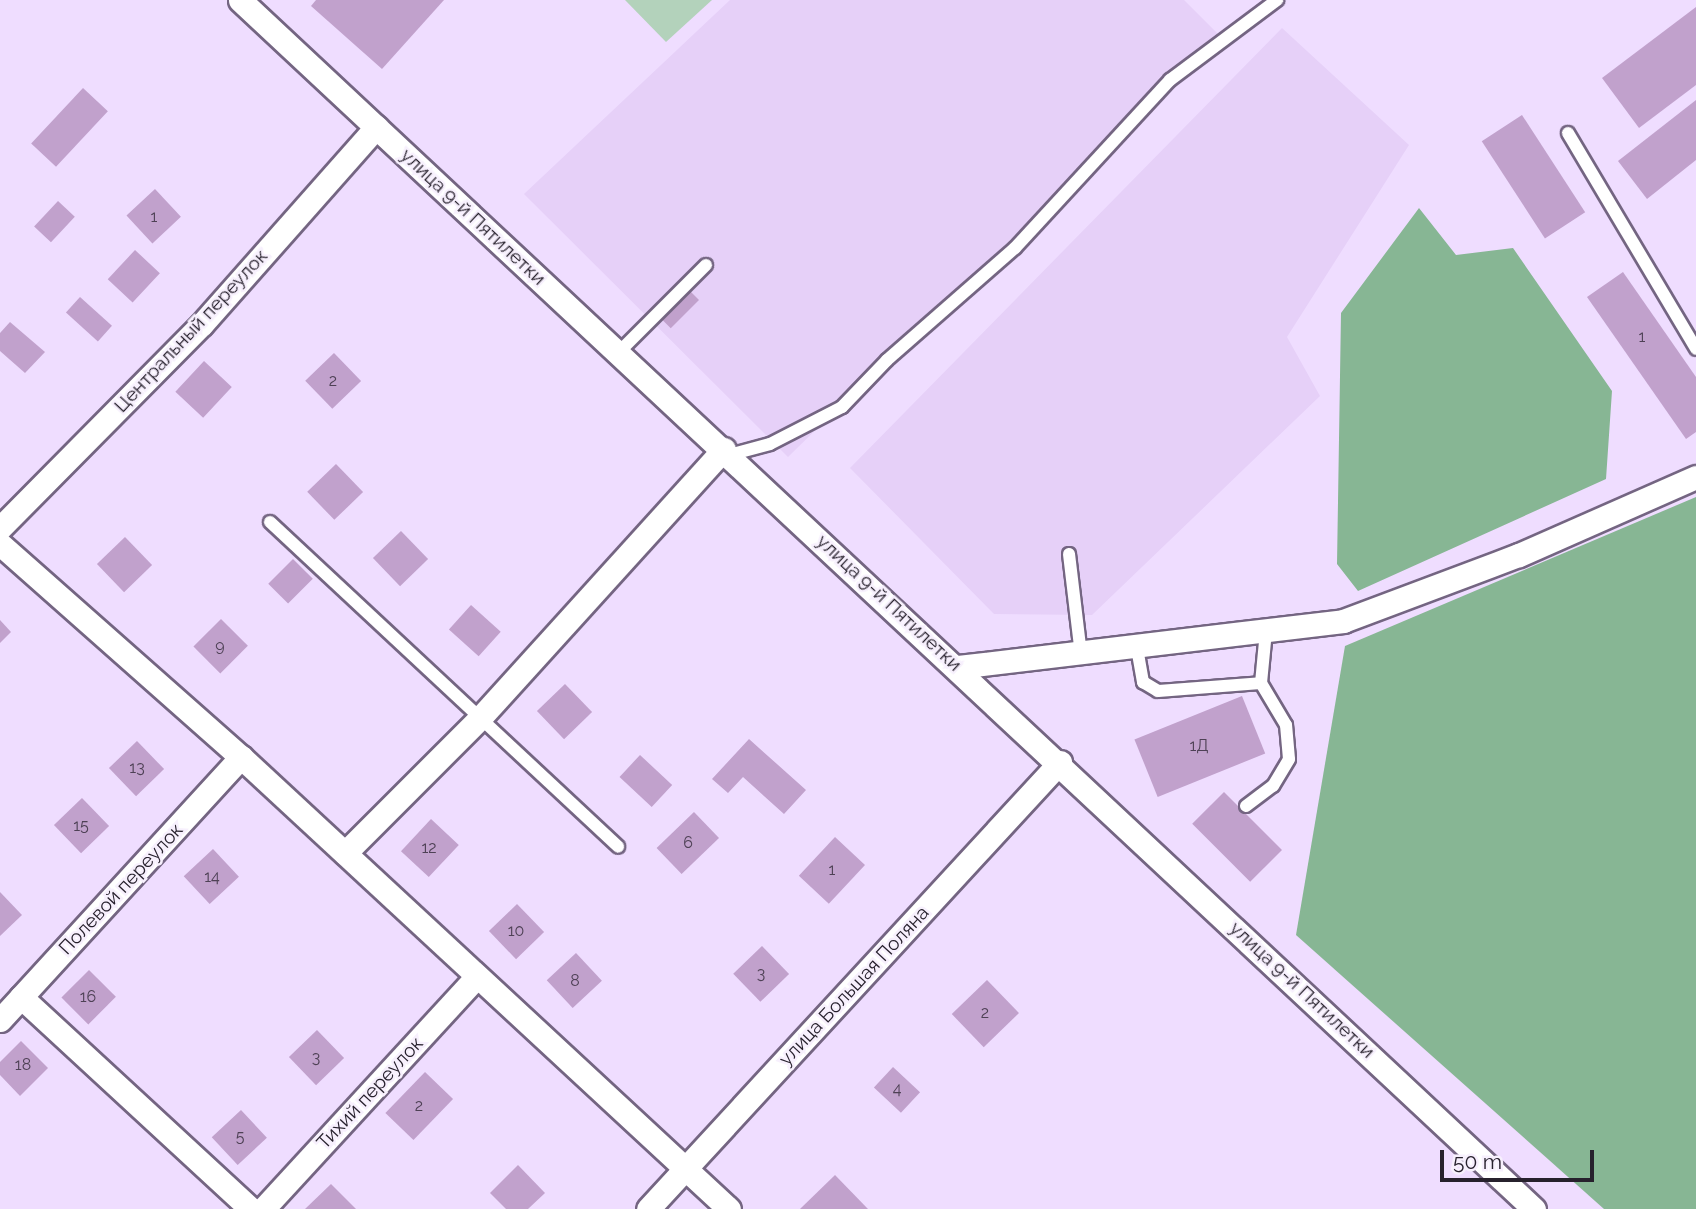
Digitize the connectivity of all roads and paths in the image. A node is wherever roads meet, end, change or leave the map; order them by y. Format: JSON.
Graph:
{"nodes":[{"id":1,"x":240,"y":0,"type":"edge"},
{"id":2,"x":1278,"y":0,"type":"edge"},
{"id":3,"x":376,"y":127,"type":"junction"},
{"id":4,"x":1568,"y":133,"type":"dead end"},
{"id":5,"x":706,"y":265,"type":"dead end"},
{"id":6,"x":1696,"y":349,"type":"edge"},
{"id":7,"x":619,"y":352,"type":"junction"},
{"id":8,"x":726,"y":452,"type":"junction"},
{"id":9,"x":1696,"y":477,"type":"edge"},
{"id":10,"x":270,"y":522,"type":"dead end"},
{"id":11,"x":0,"y":528,"type":"edge"},
{"id":12,"x":0,"y":544,"type":"edge"},
{"id":13,"x":1069,"y":554,"type":"dead end"},
{"id":14,"x":1266,"y":631,"type":"junction"},
{"id":15,"x":1137,"y":648,"type":"junction"},
{"id":16,"x":1080,"y":654,"type":"junction"},
{"id":17,"x":958,"y":667,"type":"junction"},
{"id":18,"x":1261,"y":684,"type":"junction"},
{"id":19,"x":480,"y":718,"type":"junction"},
{"id":20,"x":241,"y":757,"type":"junction"},
{"id":21,"x":1060,"y":762,"type":"junction"},
{"id":22,"x":1246,"y":806,"type":"dead end"},
{"id":23,"x":618,"y":847,"type":"dead end"},
{"id":24,"x":345,"y":853,"type":"junction"},
{"id":25,"x":477,"y":976,"type":"junction"},
{"id":26,"x":21,"y":997,"type":"junction"},
{"id":27,"x":0,"y":1020,"type":"edge"},
{"id":28,"x":685,"y":1169,"type":"junction"},
{"id":29,"x":251,"y":1209,"type":"edge"},
{"id":30,"x":263,"y":1209,"type":"edge"},
{"id":31,"x":648,"y":1209,"type":"edge"},
{"id":32,"x":729,"y":1209,"type":"edge"},
{"id":33,"x":1534,"y":1209,"type":"edge"}],
"edges":[{"from":1,"to":3,"type":"street","name":"улица 9-й Пятилетки"},
{"from":2,"to":8,"type":"lane"},
{"from":3,"to":7,"type":"street","name":"улица 9-й Пятилетки"},
{"from":3,"to":11,"type":"street","name":"Центральный переулок"},
{"from":4,"to":6,"type":"lane"},
{"from":5,"to":7,"type":"lane"},
{"from":7,"to":8,"type":"street","name":"улица 9-й Пятилетки"},
{"from":8,"to":17,"type":"street","name":"улица 9-й Пятилетки"},
{"from":8,"to":19,"type":"street"},
{"from":9,"to":14,"type":"street"},
{"from":10,"to":19,"type":"lane"},
{"from":12,"to":20,"type":"street"},
{"from":13,"to":16,"type":"lane"},
{"from":14,"to":15,"type":"street"},
{"from":14,"to":18,"type":"lane"},
{"from":15,"to":16,"type":"street"},
{"from":15,"to":18,"type":"lane"},
{"from":16,"to":17,"type":"street"},
{"from":17,"to":21,"type":"street","name":"улица 9-й Пятилетки"},
{"from":18,"to":22,"type":"lane"},
{"from":19,"to":23,"type":"lane"},
{"from":19,"to":24,"type":"street"},
{"from":20,"to":24,"type":"street"},
{"from":20,"to":26,"type":"street","name":"Полевой переулок"},
{"from":21,"to":28,"type":"street","name":"улица Большая Поляна"},
{"from":21,"to":33,"type":"street","name":"улица 9-й Пятилетки"},
{"from":24,"to":25,"type":"street"},
{"from":25,"to":28,"type":"street"},
{"from":25,"to":30,"type":"street","name":"Тихий переулок"},
{"from":26,"to":27,"type":"street","name":"Полевой переулок"},
{"from":26,"to":29,"type":"street"},
{"from":28,"to":31,"type":"street","name":"улица Большая Поляна"},
{"from":28,"to":32,"type":"street"}]}
